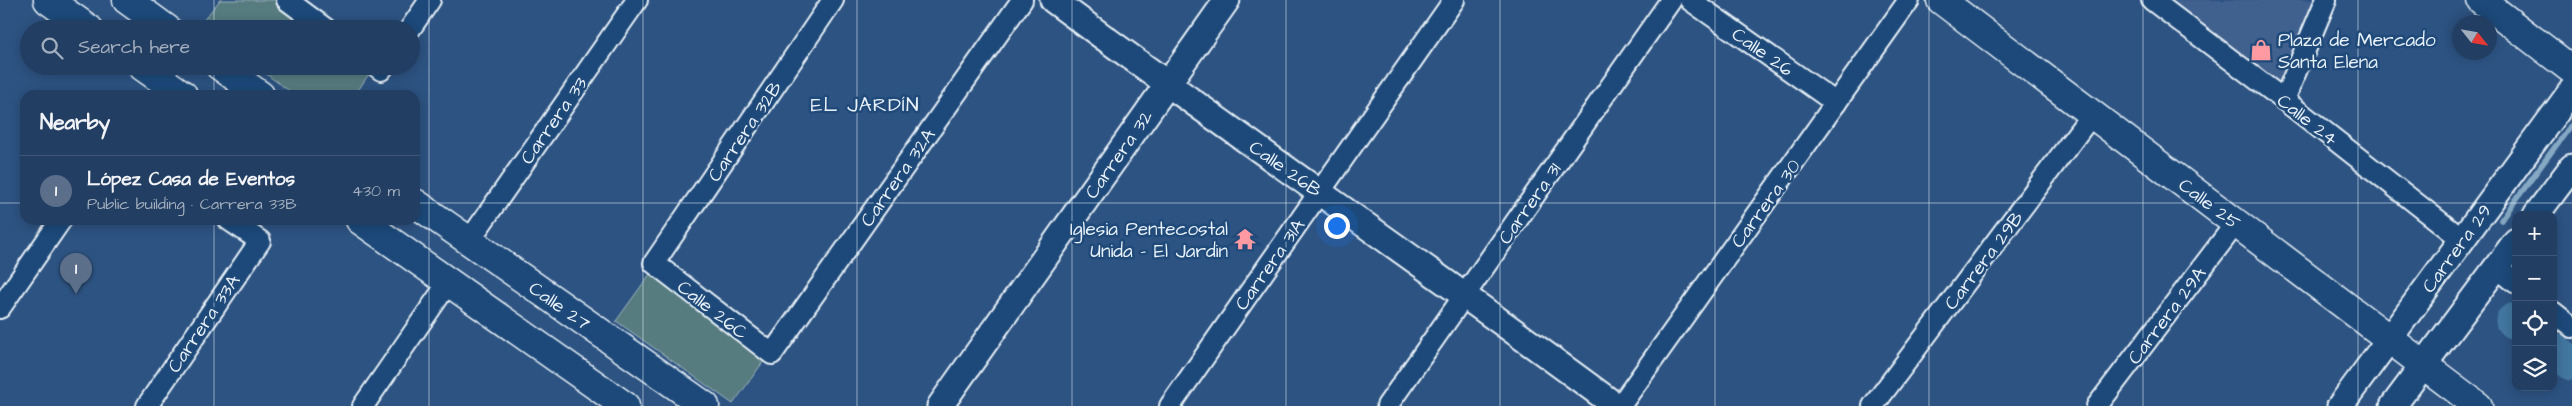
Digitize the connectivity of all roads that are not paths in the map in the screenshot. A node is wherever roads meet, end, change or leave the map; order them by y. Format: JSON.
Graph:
{"nodes":[{"id":1,"x":48,"y":0,"type":"edge"},
{"id":2,"x":127,"y":0,"type":"edge"},
{"id":3,"x":287,"y":0,"type":"edge"},
{"id":4,"x":430,"y":0,"type":"edge"},
{"id":5,"x":638,"y":0,"type":"edge"},
{"id":6,"x":833,"y":0,"type":"edge"},
{"id":7,"x":1022,"y":0,"type":"edge"},
{"id":8,"x":1053,"y":0,"type":"edge"},
{"id":9,"x":1227,"y":0,"type":"edge"},
{"id":10,"x":1454,"y":0,"type":"edge"},
{"id":11,"x":1671,"y":0,"type":"edge"},
{"id":12,"x":1690,"y":0,"type":"edge"},
{"id":13,"x":1909,"y":0,"type":"edge"},
{"id":14,"x":1941,"y":0,"type":"edge"},
{"id":15,"x":2152,"y":0,"type":"edge"},
{"id":16,"x":2326,"y":0,"type":"edge"},
{"id":17,"x":2481,"y":0,"type":"edge"},
{"id":18,"x":76,"y":20,"type":"edge"},
{"id":19,"x":155,"y":20,"type":"edge"},
{"id":20,"x":314,"y":20,"type":"edge"},
{"id":21,"x":416,"y":20,"type":"edge"},
{"id":22,"x":2572,"y":70,"type":"edge"},
{"id":23,"x":154,"y":75,"type":"edge"},
{"id":24,"x":232,"y":75,"type":"edge"},
{"id":25,"x":1167,"y":84,"type":"junction"},
{"id":26,"x":175,"y":90,"type":"edge"},
{"id":27,"x":253,"y":90,"type":"edge"},
{"id":28,"x":2572,"y":90,"type":"edge"},
{"id":29,"x":2284,"y":100,"type":"junction"},
{"id":30,"x":1836,"y":103,"type":"junction"},
{"id":31,"x":2092,"y":114,"type":"junction"},
{"id":32,"x":2572,"y":167,"type":"edge"},
{"id":33,"x":1320,"y":191,"type":"junction"},
{"id":34,"x":420,"y":207,"type":"edge"},
{"id":35,"x":2539,"y":211,"type":"edge"},
{"id":36,"x":2236,"y":223,"type":"junction"},
{"id":37,"x":57,"y":225,"type":"edge"},
{"id":38,"x":236,"y":225,"type":"edge"},
{"id":39,"x":367,"y":225,"type":"edge"},
{"id":40,"x":2463,"y":240,"type":"junction"},
{"id":41,"x":469,"y":241,"type":"junction"},
{"id":42,"x":2512,"y":247,"type":"edge"},
{"id":43,"x":654,"y":263,"type":"joint"},
{"id":44,"x":2496,"y":267,"type":"junction"},
{"id":45,"x":2512,"y":280,"type":"edge"},
{"id":46,"x":448,"y":283,"type":"junction"},
{"id":47,"x":1465,"y":294,"type":"junction"},
{"id":48,"x":0,"y":308,"type":"edge"},
{"id":49,"x":2557,"y":315,"type":"edge"},
{"id":50,"x":2572,"y":326,"type":"edge"},
{"id":51,"x":2389,"y":340,"type":"junction"},
{"id":52,"x":772,"y":354,"type":"joint"},
{"id":53,"x":2423,"y":366,"type":"junction"},
{"id":54,"x":147,"y":406,"type":"edge"},
{"id":55,"x":363,"y":406,"type":"edge"},
{"id":56,"x":625,"y":406,"type":"edge"},
{"id":57,"x":705,"y":406,"type":"edge"},
{"id":58,"x":940,"y":406,"type":"edge"},
{"id":59,"x":1170,"y":406,"type":"edge"},
{"id":60,"x":1387,"y":406,"type":"edge"},
{"id":61,"x":1618,"y":406,"type":"edge"},
{"id":62,"x":1873,"y":406,"type":"edge"},
{"id":63,"x":2097,"y":406,"type":"edge"},
{"id":64,"x":2340,"y":406,"type":"edge"},
{"id":65,"x":2393,"y":406,"type":"edge"},
{"id":66,"x":2478,"y":406,"type":"edge"}],
"edges":[{"from":1,"to":18,"type":"main road"},
{"from":2,"to":19,"type":"main road"},
{"from":3,"to":20,"type":"street"},
{"from":4,"to":21,"type":"street"},
{"from":5,"to":41,"type":"street","name":"Carrera 33"},
{"from":6,"to":43,"type":"street","name":"Carrera 32B"},
{"from":7,"to":52,"type":"street","name":"Carrera 32A"},
{"from":8,"to":25,"type":"street","name":"Calle 26B"},
{"from":9,"to":25,"type":"street","name":"Carrera 32"},
{"from":10,"to":33,"type":"street","name":"Carrera 31A"},
{"from":11,"to":47,"type":"street","name":"Carrera 31"},
{"from":12,"to":30,"type":"street","name":"Calle 26"},
{"from":13,"to":30,"type":"street","name":"Carrera 30"},
{"from":14,"to":31,"type":"main road","name":"Calle 25"},
{"from":15,"to":29,"type":"street","name":"Calle 24"},
{"from":16,"to":29,"type":"street"},
{"from":17,"to":22,"type":"main road"},
{"from":23,"to":26,"type":"main road"},
{"from":24,"to":27,"type":"main road"},
{"from":25,"to":33,"type":"street","name":"Calle 26B"},
{"from":25,"to":58,"type":"street","name":"Carrera 32"},
{"from":28,"to":40,"type":"street","name":"Carrera 29"},
{"from":29,"to":40,"type":"street","name":"Calle 24"},
{"from":30,"to":61,"type":"street","name":"Carrera 30"},
{"from":31,"to":36,"type":"main road","name":"Calle 25"},
{"from":31,"to":62,"type":"street","name":"Carrera 29B"},
{"from":32,"to":35,"type":"street"},
{"from":33,"to":47,"type":"street","name":"Calle 26B"},
{"from":33,"to":59,"type":"street","name":"Carrera 31A"},
{"from":34,"to":41,"type":"main road","name":"Calle 27"},
{"from":36,"to":51,"type":"main road","name":"Calle 25"},
{"from":36,"to":63,"type":"street","name":"Carrera 29A"},
{"from":37,"to":48,"type":"street"},
{"from":38,"to":54,"type":"street","name":"Carrera 33A"},
{"from":39,"to":46,"type":"main road"},
{"from":40,"to":51,"type":"street","name":"Carrera 29"},
{"from":41,"to":57,"type":"main road","name":"Calle 27"},
{"from":42,"to":44,"type":"street"},
{"from":43,"to":52,"type":"street","name":"Calle 26C"},
{"from":44,"to":45,"type":"street"},
{"from":44,"to":53,"type":"street"},
{"from":46,"to":55,"type":"street"},
{"from":46,"to":56,"type":"main road"},
{"from":47,"to":60,"type":"street","name":"Carrera 31"},
{"from":47,"to":61,"type":"street","name":"Calle 26B"},
{"from":49,"to":50,"type":"street"},
{"from":51,"to":53,"type":"main road","name":"Calle 25"},
{"from":51,"to":64,"type":"street","name":"Carrera 29"},
{"from":53,"to":65,"type":"street"},
{"from":53,"to":66,"type":"main road","name":"Calle 25"}]}
